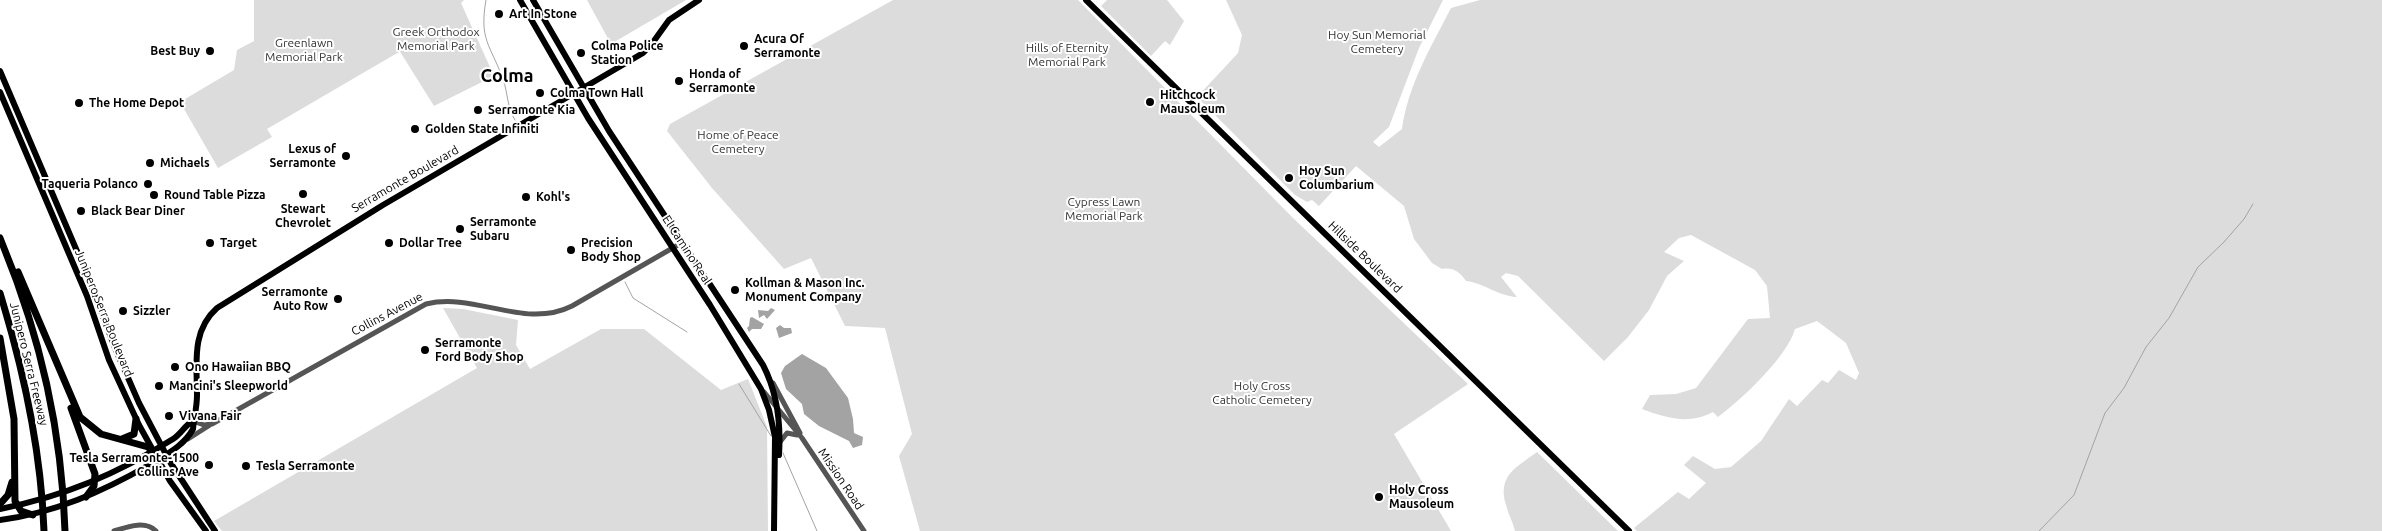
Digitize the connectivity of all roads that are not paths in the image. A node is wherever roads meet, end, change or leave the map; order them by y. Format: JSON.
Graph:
{"nodes":[{"id":1,"x":520,"y":0,"type":"edge"},
{"id":2,"x":533,"y":0,"type":"edge"},
{"id":3,"x":699,"y":0,"type":"edge"},
{"id":4,"x":1086,"y":0,"type":"edge"},
{"id":5,"x":0,"y":71,"type":"edge"},
{"id":6,"x":583,"y":88,"type":"junction"},
{"id":7,"x":0,"y":92,"type":"edge"},
{"id":8,"x":574,"y":94,"type":"junction"},
{"id":9,"x":1,"y":241,"type":"edge"},
{"id":10,"x":683,"y":242,"type":"junction"},
{"id":11,"x":673,"y":248,"type":"junction"},
{"id":12,"x":0,"y":293,"type":"edge"},
{"id":13,"x":0,"y":338,"type":"edge"},
{"id":14,"x":55,"y":362,"type":"junction"},
{"id":15,"x":768,"y":374,"type":"junction"},
{"id":16,"x":759,"y":385,"type":"junction"},
{"id":17,"x":778,"y":410,"type":"junction"},
{"id":18,"x":136,"y":419,"type":"junction"},
{"id":19,"x":193,"y":421,"type":"junction"},
{"id":20,"x":212,"y":424,"type":"junction"},
{"id":21,"x":109,"y":437,"type":"junction"},
{"id":22,"x":802,"y":438,"type":"junction"},
{"id":23,"x":185,"y":441,"type":"junction"},
{"id":24,"x":780,"y":442,"type":"junction"},
{"id":25,"x":161,"y":446,"type":"junction"},
{"id":26,"x":152,"y":451,"type":"junction"},
{"id":27,"x":166,"y":455,"type":"junction"},
{"id":28,"x":157,"y":460,"type":"junction"},
{"id":29,"x":15,"y":470,"type":"junction"},
{"id":30,"x":96,"y":482,"type":"junction"},
{"id":31,"x":86,"y":497,"type":"junction"},
{"id":32,"x":0,"y":504,"type":"edge"},
{"id":33,"x":17,"y":505,"type":"junction"},
{"id":34,"x":0,"y":508,"type":"edge"},
{"id":35,"x":33,"y":514,"type":"junction"},
{"id":36,"x":0,"y":520,"type":"edge"},
{"id":37,"x":44,"y":531,"type":"edge"},
{"id":38,"x":65,"y":531,"type":"edge"},
{"id":39,"x":114,"y":531,"type":"edge"},
{"id":40,"x":156,"y":531,"type":"edge"},
{"id":41,"x":206,"y":531,"type":"edge"},
{"id":42,"x":215,"y":531,"type":"edge"},
{"id":43,"x":774,"y":531,"type":"edge"},
{"id":44,"x":778,"y":531,"type":"edge"},
{"id":45,"x":864,"y":531,"type":"edge"},
{"id":46,"x":1629,"y":531,"type":"edge"}],
"edges":[{"from":1,"to":8,"type":"main road","name":"El Camino Real"},
{"from":2,"to":6,"type":"main road","name":"El Camino Real"},
{"from":3,"to":6,"type":"main road","name":"Serramonte Boulevard"},
{"from":4,"to":46,"type":"main road","name":"Hillside Boulevard"},
{"from":5,"to":25,"type":"main road","name":"Junipero Serra Boulevard"},
{"from":6,"to":8,"type":"main road","name":"Serramonte Boulevard"},
{"from":6,"to":10,"type":"main road","name":"El Camino Real"},
{"from":7,"to":18,"type":"main road","name":"Junipero Serra Boulevard"},
{"from":8,"to":11,"type":"main road","name":"El Camino Real"},
{"from":8,"to":19,"type":"main road","name":"Serramonte Boulevard"},
{"from":9,"to":14,"type":"highway"},
{"from":9,"to":38,"type":"highway","name":"Junipero Serra Freeway"},
{"from":10,"to":11,"type":"street","name":"Collins Avenue"},
{"from":10,"to":15,"type":"main road","name":"El Camino Real"},
{"from":11,"to":16,"type":"main road","name":"El Camino Real"},
{"from":11,"to":20,"type":"street","name":"Collins Avenue"},
{"from":12,"to":37,"type":"highway","name":"Junipero Serra Freeway"},
{"from":13,"to":29,"type":"highway"},
{"from":14,"to":21,"type":"highway"},
{"from":14,"to":30,"type":"highway"},
{"from":15,"to":17,"type":"main road","name":"El Camino Real"},
{"from":15,"to":22,"type":"street","name":"Mission Road"},
{"from":16,"to":17,"type":"street","name":"Mission Road"},
{"from":16,"to":43,"type":"main road","name":"El Camino Real"},
{"from":17,"to":22,"type":"street","name":"Mission Road"},
{"from":17,"to":24,"type":"main road","name":"El Camino Real"},
{"from":18,"to":21,"type":"highway"},
{"from":18,"to":26,"type":"main road","name":"Junipero Serra Boulevard"},
{"from":19,"to":20,"type":"street"},
{"from":19,"to":23,"type":"main road","name":"Serramonte Boulevard"},
{"from":19,"to":25,"type":"main road"},
{"from":20,"to":23,"type":"street","name":"Collins Avenue"},
{"from":21,"to":26,"type":"highway"},
{"from":22,"to":24,"type":"street"},
{"from":22,"to":45,"type":"street","name":"Mission Road"},
{"from":23,"to":27,"type":"main road"},
{"from":24,"to":44,"type":"main road","name":"El Camino Real"},
{"from":25,"to":26,"type":"main road"},
{"from":25,"to":27,"type":"main road","name":"Junipero Serra Boulevard"},
{"from":26,"to":28,"type":"main road","name":"Junipero Serra Boulevard"},
{"from":26,"to":30,"type":"main road"},
{"from":27,"to":28,"type":"main road"},
{"from":27,"to":42,"type":"main road","name":"Junipero Serra Boulevard"},
{"from":28,"to":31,"type":"main road"},
{"from":28,"to":41,"type":"main road","name":"Junipero Serra Boulevard"},
{"from":29,"to":32,"type":"highway"},
{"from":29,"to":33,"type":"highway"},
{"from":30,"to":31,"type":"highway"},
{"from":30,"to":33,"type":"main road"},
{"from":31,"to":35,"type":"main road"},
{"from":33,"to":34,"type":"main road"},
{"from":33,"to":35,"type":"highway"},
{"from":35,"to":36,"type":"main road"},
{"from":39,"to":40,"type":"street"}]}
